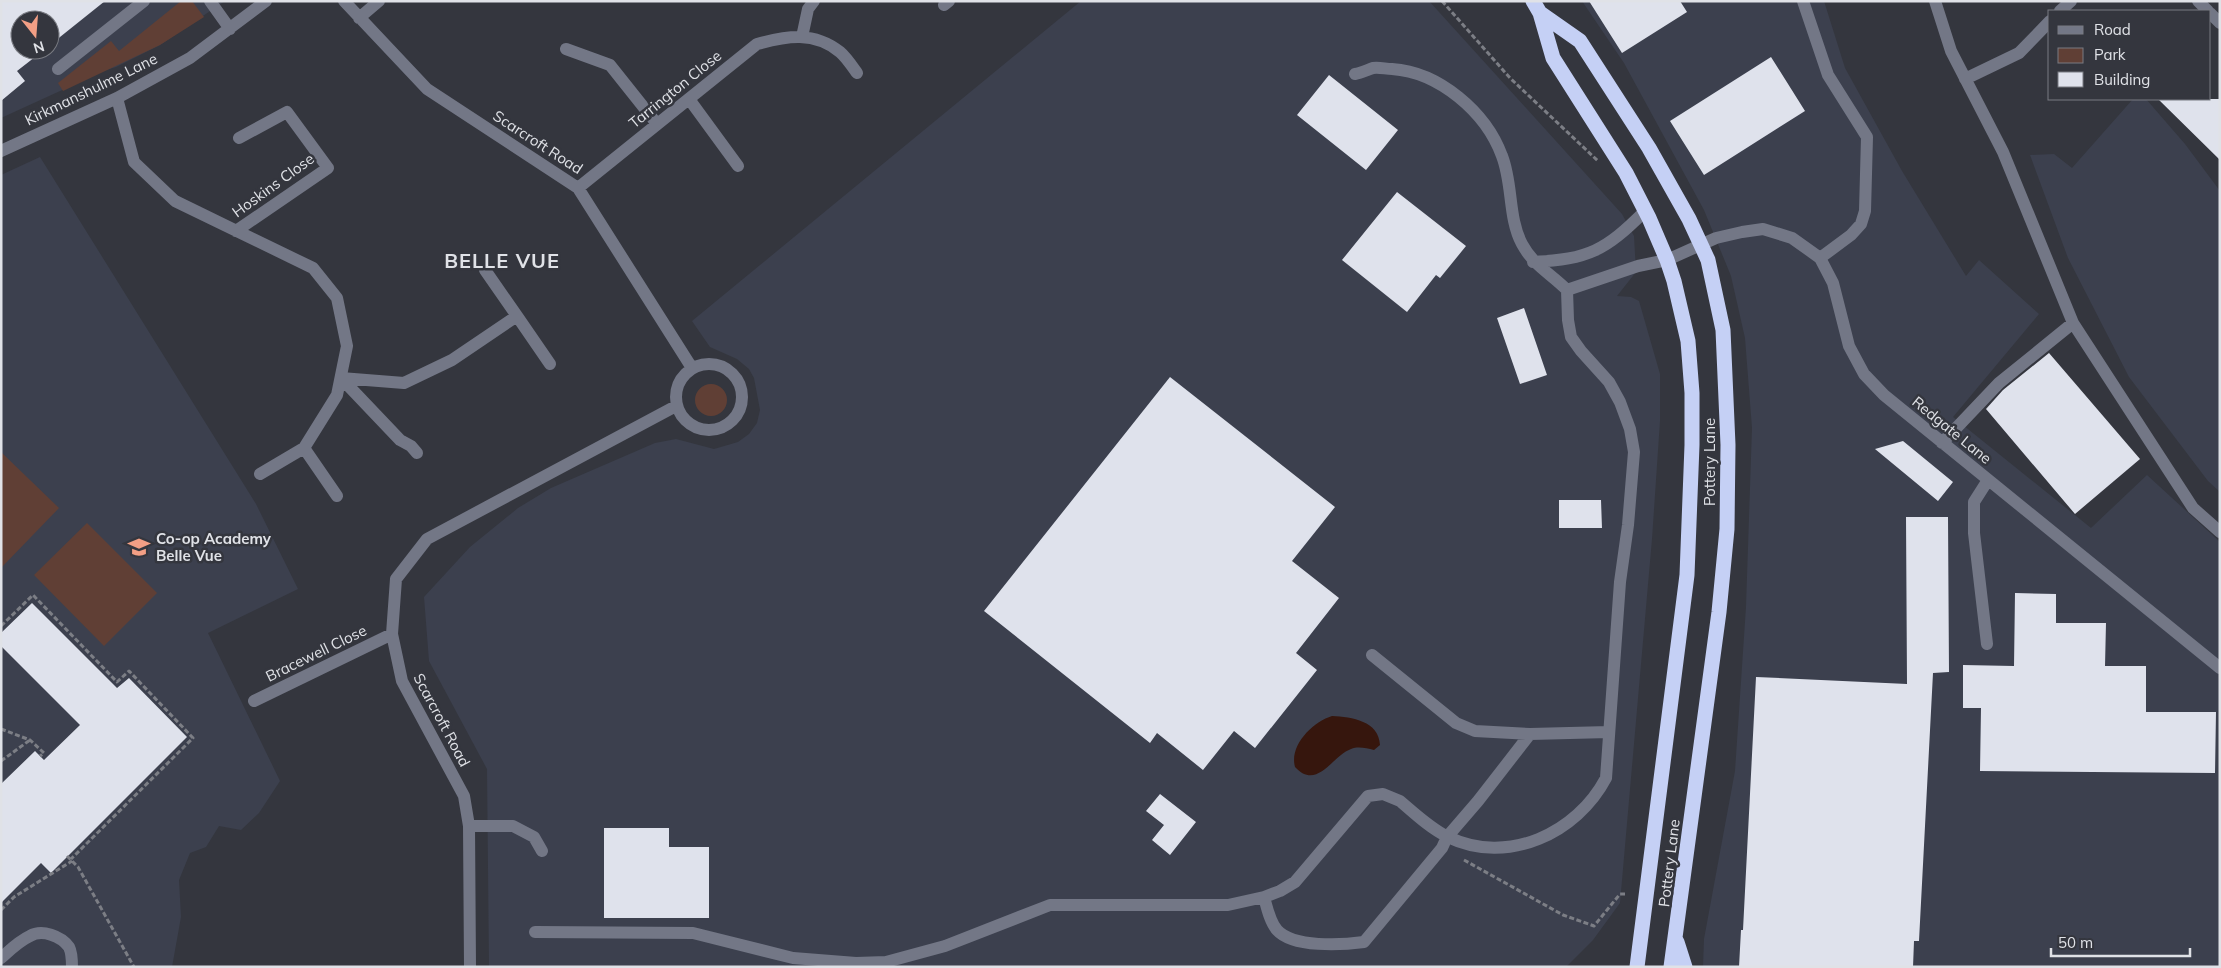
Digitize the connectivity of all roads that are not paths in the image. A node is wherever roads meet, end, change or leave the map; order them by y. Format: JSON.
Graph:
{"nodes":[{"id":1,"x":144,"y":1,"type":"edge"},
{"id":2,"x":210,"y":1,"type":"edge"},
{"id":3,"x":266,"y":1,"type":"edge"},
{"id":4,"x":344,"y":1,"type":"edge"},
{"id":5,"x":379,"y":1,"type":"edge"},
{"id":6,"x":814,"y":1,"type":"edge"},
{"id":7,"x":1803,"y":1,"type":"edge"},
{"id":8,"x":1934,"y":1,"type":"edge"},
{"id":9,"x":2071,"y":1,"type":"edge"},
{"id":10,"x":2198,"y":1,"type":"edge"},
{"id":11,"x":1536,"y":7,"type":"edge"},
{"id":12,"x":2061,"y":10,"type":"edge"},
{"id":13,"x":2207,"y":10,"type":"edge"},
{"id":14,"x":2211,"y":14,"type":"edge"},
{"id":15,"x":359,"y":18,"type":"junction"},
{"id":16,"x":2048,"y":23,"type":"edge"},
{"id":17,"x":2220,"y":23,"type":"edge"},
{"id":18,"x":230,"y":29,"type":"junction"},
{"id":19,"x":802,"y":37,"type":"junction"},
{"id":20,"x":566,"y":49,"type":"dead end"},
{"id":21,"x":58,"y":69,"type":"dead end"},
{"id":22,"x":857,"y":73,"type":"dead end"},
{"id":23,"x":1355,"y":74,"type":"dead end"},
{"id":24,"x":1965,"y":79,"type":"junction"},
{"id":25,"x":117,"y":98,"type":"junction"},
{"id":26,"x":689,"y":99,"type":"junction"},
{"id":27,"x":657,"y":124,"type":"junction"},
{"id":28,"x":239,"y":138,"type":"dead end"},
{"id":29,"x":1,"y":150,"type":"edge"},
{"id":30,"x":738,"y":166,"type":"dead end"},
{"id":31,"x":578,"y":188,"type":"junction"},
{"id":32,"x":1645,"y":211,"type":"junction"},
{"id":33,"x":236,"y":231,"type":"junction"},
{"id":34,"x":1702,"y":245,"type":"junction"},
{"id":35,"x":1820,"y":258,"type":"junction"},
{"id":36,"x":1667,"y":260,"type":"junction"},
{"id":37,"x":1533,"y":262,"type":"junction"},
{"id":38,"x":486,"y":270,"type":"dead end"},
{"id":39,"x":1567,"y":290,"type":"junction"},
{"id":40,"x":517,"y":316,"type":"junction"},
{"id":41,"x":2074,"y":323,"type":"junction"},
{"id":42,"x":550,"y":364,"type":"dead end"},
{"id":43,"x":692,"y":368,"type":"junction"},
{"id":44,"x":341,"y":378,"type":"junction"},
{"id":45,"x":676,"y":406,"type":"junction"},
{"id":46,"x":1942,"y":443,"type":"junction"},
{"id":47,"x":304,"y":448,"type":"junction"},
{"id":48,"x":417,"y":453,"type":"dead end"},
{"id":49,"x":260,"y":474,"type":"dead end"},
{"id":50,"x":1988,"y":480,"type":"junction"},
{"id":51,"x":338,"y":496,"type":"dead end"},
{"id":52,"x":2220,"y":532,"type":"edge"},
{"id":53,"x":392,"y":634,"type":"junction"},
{"id":54,"x":1987,"y":644,"type":"dead end"},
{"id":55,"x":1372,"y":655,"type":"dead end"},
{"id":56,"x":2220,"y":668,"type":"edge"},
{"id":57,"x":254,"y":700,"type":"dead end"},
{"id":58,"x":1609,"y":732,"type":"junction"},
{"id":59,"x":1530,"y":734,"type":"junction"},
{"id":60,"x":469,"y":826,"type":"junction"},
{"id":61,"x":1444,"y":842,"type":"junction"},
{"id":62,"x":542,"y":852,"type":"dead end"},
{"id":63,"x":1264,"y":897,"type":"junction"},
{"id":64,"x":535,"y":932,"type":"dead end"},
{"id":65,"x":1676,"y":938,"type":"junction"},
{"id":66,"x":1,"y":958,"type":"edge"},
{"id":67,"x":1635,"y":964,"type":"edge"},
{"id":68,"x":72,"y":967,"type":"edge"},
{"id":69,"x":470,"y":967,"type":"edge"},
{"id":70,"x":1671,"y":967,"type":"edge"},
{"id":71,"x":1685,"y":967,"type":"edge"}],
"edges":[{"from":1,"to":21,"type":"street"},
{"from":2,"to":18,"type":"street"},
{"from":3,"to":18,"type":"street","name":"Kirkmanshulme Lane"},
{"from":4,"to":15,"type":"street","name":"Scarcroft Road"},
{"from":5,"to":15,"type":"street"},
{"from":6,"to":19,"type":"street"},
{"from":7,"to":35,"type":"street"},
{"from":8,"to":24,"type":"street"},
{"from":9,"to":12,"type":"street"},
{"from":10,"to":13,"type":"street"},
{"from":11,"to":32,"type":"highway","name":"Pottery Lane"},
{"from":11,"to":34,"type":"highway","name":"Pottery Lane"},
{"from":14,"to":17,"type":"street"},
{"from":15,"to":31,"type":"street","name":"Scarcroft Road"},
{"from":16,"to":24,"type":"street"},
{"from":18,"to":25,"type":"street","name":"Kirkmanshulme Lane"},
{"from":19,"to":22,"type":"street","name":"Tarrington Close"},
{"from":19,"to":26,"type":"street","name":"Tarrington Close"},
{"from":20,"to":27,"type":"street"},
{"from":23,"to":37,"type":"street"},
{"from":24,"to":41,"type":"street"},
{"from":25,"to":29,"type":"street","name":"Kirkmanshulme Lane"},
{"from":25,"to":33,"type":"street"},
{"from":26,"to":27,"type":"street","name":"Tarrington Close"},
{"from":26,"to":30,"type":"street"},
{"from":27,"to":31,"type":"street","name":"Tarrington Close"},
{"from":28,"to":33,"type":"street","name":"Hoskins Close"},
{"from":31,"to":43,"type":"street","name":"Scarcroft Road"},
{"from":32,"to":36,"type":"highway","name":"Pottery Lane"},
{"from":32,"to":37,"type":"street"},
{"from":33,"to":44,"type":"street"},
{"from":34,"to":35,"type":"street","name":"Redgate Lane"},
{"from":34,"to":36,"type":"street","name":"Redgate Lane"},
{"from":34,"to":65,"type":"highway","name":"Pottery Lane"},
{"from":35,"to":46,"type":"street","name":"Redgate Lane"},
{"from":36,"to":39,"type":"street","name":"Redgate Lane"},
{"from":36,"to":67,"type":"highway","name":"Pottery Lane"},
{"from":37,"to":39,"type":"street"},
{"from":38,"to":40,"type":"street"},
{"from":39,"to":58,"type":"street"},
{"from":40,"to":42,"type":"street"},
{"from":40,"to":44,"type":"street"},
{"from":41,"to":46,"type":"street"},
{"from":41,"to":52,"type":"street"},
{"from":43,"to":45,"type":"street"},
{"from":43,"to":45,"type":"street"},
{"from":44,"to":47,"type":"street"},
{"from":44,"to":48,"type":"street"},
{"from":45,"to":53,"type":"street","name":"Scarcroft Road"},
{"from":46,"to":50,"type":"street","name":"Redgate Lane"},
{"from":47,"to":49,"type":"street"},
{"from":47,"to":51,"type":"street"},
{"from":50,"to":54,"type":"street"},
{"from":50,"to":56,"type":"street","name":"Redgate Lane"},
{"from":53,"to":57,"type":"street","name":"Bracewell Close"},
{"from":53,"to":60,"type":"street","name":"Scarcroft Road"},
{"from":55,"to":59,"type":"street"},
{"from":58,"to":59,"type":"street"},
{"from":58,"to":61,"type":"street"},
{"from":59,"to":61,"type":"street"},
{"from":60,"to":62,"type":"street"},
{"from":60,"to":69,"type":"street","name":"Scarcroft Road"},
{"from":61,"to":63,"type":"street"},
{"from":61,"to":63,"type":"street"},
{"from":63,"to":64,"type":"street"},
{"from":65,"to":70,"type":"highway","name":"Pottery Lane"},
{"from":65,"to":71,"type":"highway"},
{"from":66,"to":68,"type":"street"}]}
